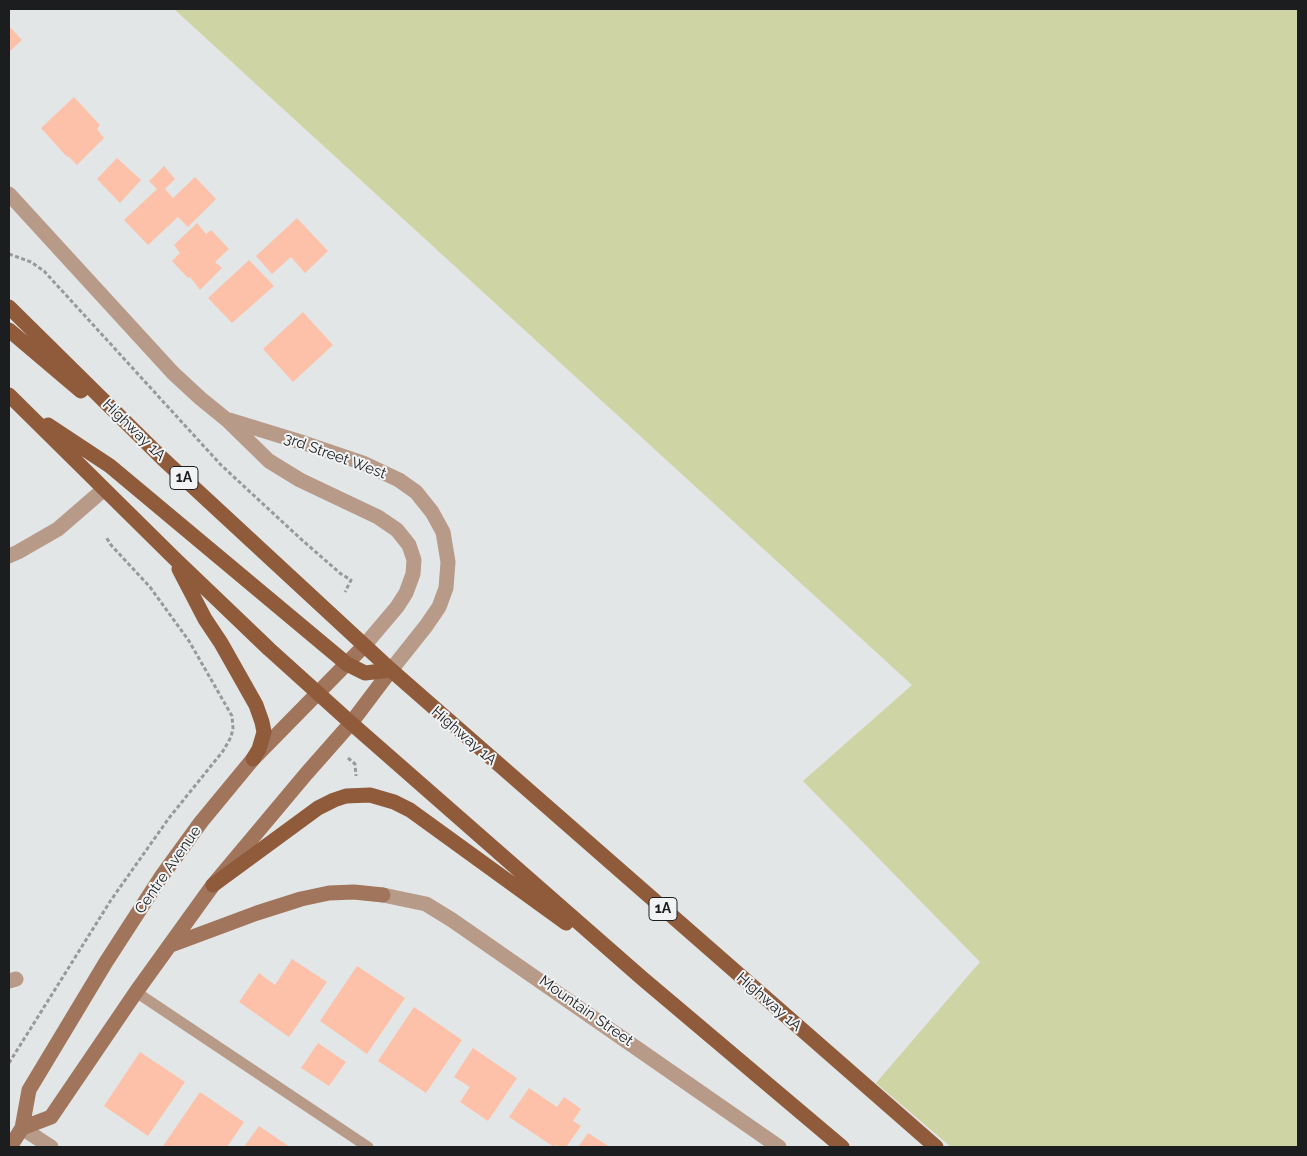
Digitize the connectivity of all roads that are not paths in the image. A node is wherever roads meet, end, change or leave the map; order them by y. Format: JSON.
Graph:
{"nodes":[{"id":1,"x":9,"y":194,"type":"edge"},
{"id":2,"x":9,"y":307,"type":"edge"},
{"id":3,"x":9,"y":330,"type":"edge"},
{"id":4,"x":9,"y":395,"type":"edge"},
{"id":5,"x":21,"y":408,"type":"junction"},
{"id":6,"x":227,"y":420,"type":"junction"},
{"id":7,"x":163,"y":459,"type":"junction"},
{"id":8,"x":103,"y":490,"type":"junction"},
{"id":9,"x":9,"y":556,"type":"edge"},
{"id":10,"x":174,"y":558,"type":"junction"},
{"id":11,"x":364,"y":646,"type":"junction"},
{"id":12,"x":347,"y":664,"type":"junction"},
{"id":13,"x":391,"y":670,"type":"junction"},
{"id":14,"x":318,"y":693,"type":"junction"},
{"id":15,"x":352,"y":724,"type":"junction"},
{"id":16,"x":253,"y":759,"type":"junction"},
{"id":17,"x":213,"y":886,"type":"junction"},
{"id":18,"x":383,"y":895,"type":"joint"},
{"id":19,"x":170,"y":945,"type":"junction"},
{"id":20,"x":643,"y":979,"type":"junction"},
{"id":21,"x":136,"y":992,"type":"junction"},
{"id":22,"x":22,"y":1128,"type":"junction"},
{"id":23,"x":10,"y":1147,"type":"edge"},
{"id":24,"x":51,"y":1147,"type":"edge"},
{"id":25,"x":368,"y":1147,"type":"edge"},
{"id":26,"x":778,"y":1147,"type":"edge"},
{"id":27,"x":842,"y":1147,"type":"edge"},
{"id":28,"x":936,"y":1147,"type":"edge"}],
"edges":[{"from":1,"to":6,"type":"street","name":"3rd Street West"},
{"from":2,"to":7,"type":"main road","name":"Highway 1A","number":"1A"},
{"from":3,"to":7,"type":"main road"},
{"from":4,"to":5,"type":"main road"},
{"from":5,"to":8,"type":"main road"},
{"from":5,"to":12,"type":"main road"},
{"from":6,"to":11,"type":"street","name":"3rd Street West"},
{"from":6,"to":13,"type":"street","name":"3rd Street West"},
{"from":7,"to":11,"type":"main road","name":"Highway 1A","number":"1A"},
{"from":8,"to":9,"type":"street"},
{"from":8,"to":10,"type":"main road"},
{"from":10,"to":14,"type":"main road"},
{"from":10,"to":16,"type":"main road"},
{"from":11,"to":12,"type":"main road","name":"Centre Avenue"},
{"from":11,"to":13,"type":"main road","name":"Highway 1A","number":"1A"},
{"from":12,"to":13,"type":"main road"},
{"from":12,"to":14,"type":"main road","name":"Centre Avenue"},
{"from":13,"to":15,"type":"main road"},
{"from":13,"to":28,"type":"main road","name":"Highway 1A","number":"1A"},
{"from":14,"to":15,"type":"main road"},
{"from":14,"to":16,"type":"main road","name":"Centre Avenue"},
{"from":15,"to":17,"type":"main road"},
{"from":15,"to":20,"type":"main road"},
{"from":16,"to":22,"type":"main road","name":"Centre Avenue"},
{"from":17,"to":19,"type":"main road"},
{"from":17,"to":20,"type":"main road"},
{"from":18,"to":19,"type":"main road"},
{"from":18,"to":26,"type":"street","name":"Mountain Street"},
{"from":19,"to":21,"type":"main road"},
{"from":20,"to":27,"type":"main road"},
{"from":21,"to":22,"type":"main road"},
{"from":21,"to":25,"type":"lane"},
{"from":22,"to":23,"type":"main road","name":"Centre Avenue"},
{"from":22,"to":24,"type":"street"}]}
